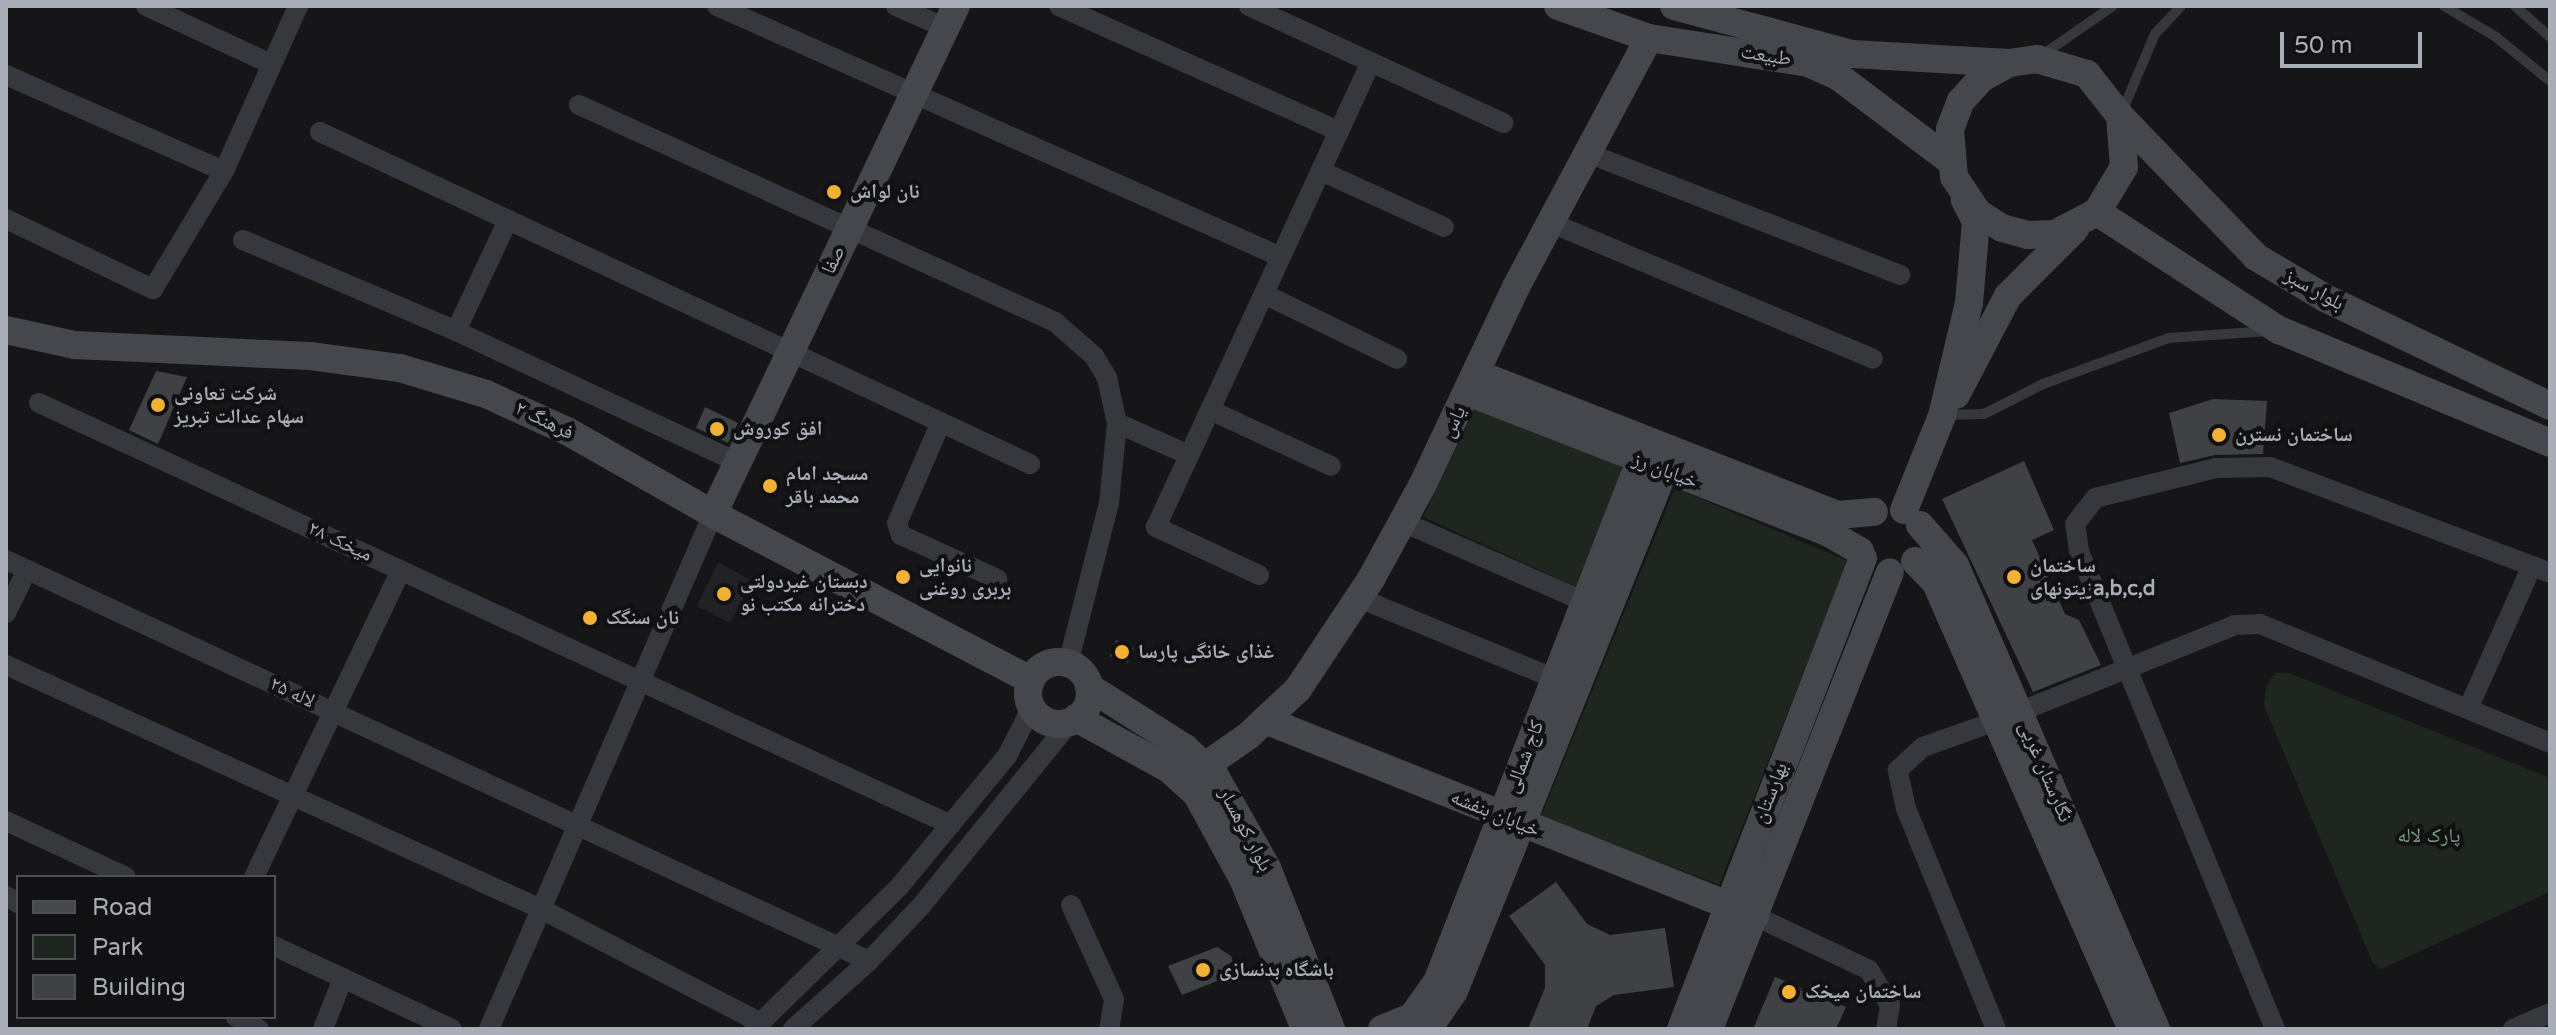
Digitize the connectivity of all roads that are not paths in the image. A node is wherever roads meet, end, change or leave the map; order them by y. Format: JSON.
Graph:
{"nodes":[{"id":1,"x":146,"y":6,"type":"edge"},
{"id":2,"x":298,"y":6,"type":"edge"},
{"id":3,"x":717,"y":6,"type":"edge"},
{"id":4,"x":896,"y":6,"type":"edge"},
{"id":5,"x":1059,"y":6,"type":"edge"},
{"id":6,"x":1249,"y":6,"type":"edge"},
{"id":7,"x":1558,"y":6,"type":"edge"},
{"id":8,"x":1674,"y":6,"type":"edge"},
{"id":9,"x":2113,"y":6,"type":"edge"},
{"id":10,"x":2181,"y":6,"type":"edge"},
{"id":11,"x":2444,"y":6,"type":"edge"},
{"id":12,"x":2515,"y":6,"type":"edge"},
{"id":13,"x":951,"y":17,"type":"edge"},
{"id":14,"x":2550,"y":37,"type":"edge"},
{"id":15,"x":1649,"y":38,"type":"junction"},
{"id":16,"x":2037,"y":59,"type":"junction"},
{"id":17,"x":1371,"y":62,"type":"junction"},
{"id":18,"x":2009,"y":63,"type":"junction"},
{"id":19,"x":271,"y":64,"type":"junction"},
{"id":20,"x":6,"y":75,"type":"edge"},
{"id":21,"x":2550,"y":81,"type":"edge"},
{"id":22,"x":914,"y":94,"type":"junction"},
{"id":23,"x":579,"y":105,"type":"dead end"},
{"id":24,"x":2120,"y":116,"type":"junction"},
{"id":25,"x":1503,"y":123,"type":"dead end"},
{"id":26,"x":1339,"y":131,"type":"junction"},
{"id":27,"x":320,"y":132,"type":"dead end"},
{"id":28,"x":1590,"y":154,"type":"junction"},
{"id":29,"x":1949,"y":160,"type":"junction"},
{"id":30,"x":224,"y":171,"type":"junction"},
{"id":31,"x":1321,"y":171,"type":"junction"},
{"id":32,"x":1961,"y":192,"type":"junction"},
{"id":33,"x":2089,"y":218,"type":"junction"},
{"id":34,"x":6,"y":219,"type":"edge"},
{"id":35,"x":508,"y":220,"type":"junction"},
{"id":36,"x":1554,"y":224,"type":"junction"},
{"id":37,"x":1444,"y":227,"type":"dead end"},
{"id":38,"x":850,"y":228,"type":"junction"},
{"id":39,"x":243,"y":240,"type":"dead end"},
{"id":40,"x":1281,"y":257,"type":"junction"},
{"id":41,"x":1900,"y":275,"type":"dead end"},
{"id":42,"x":1264,"y":294,"type":"junction"},
{"id":43,"x":6,"y":330,"type":"edge"},
{"id":44,"x":2279,"y":330,"type":"junction"},
{"id":45,"x":456,"y":331,"type":"junction"},
{"id":46,"x":790,"y":352,"type":"junction"},
{"id":47,"x":1397,"y":359,"type":"dead end"},
{"id":48,"x":1873,"y":359,"type":"dead end"},
{"id":49,"x":1473,"y":383,"type":"junction"},
{"id":50,"x":39,"y":403,"type":"dead end"},
{"id":51,"x":2550,"y":406,"type":"edge"},
{"id":52,"x":1210,"y":410,"type":"junction"},
{"id":53,"x":1942,"y":416,"type":"junction"},
{"id":54,"x":941,"y":422,"type":"junction"},
{"id":55,"x":1117,"y":423,"type":"junction"},
{"id":56,"x":2550,"y":443,"type":"edge"},
{"id":57,"x":1189,"y":455,"type":"junction"},
{"id":58,"x":1655,"y":457,"type":"junction"},
{"id":59,"x":737,"y":462,"type":"junction"},
{"id":60,"x":1030,"y":464,"type":"dead end"},
{"id":61,"x":1331,"y":466,"type":"dead end"},
{"id":62,"x":1874,"y":512,"type":"junction"},
{"id":63,"x":713,"y":514,"type":"junction"},
{"id":64,"x":1912,"y":518,"type":"junction"},
{"id":65,"x":1403,"y":522,"type":"junction"},
{"id":66,"x":1862,"y":555,"type":"junction"},
{"id":67,"x":6,"y":560,"type":"edge"},
{"id":68,"x":1902,"y":567,"type":"junction"},
{"id":69,"x":27,"y":570,"type":"junction"},
{"id":70,"x":401,"y":570,"type":"junction"},
{"id":71,"x":2541,"y":570,"type":"edge"},
{"id":72,"x":1259,"y":575,"type":"dead end"},
{"id":73,"x":997,"y":579,"type":"dead end"},
{"id":74,"x":1359,"y":598,"type":"junction"},
{"id":75,"x":1585,"y":602,"type":"junction"},
{"id":76,"x":6,"y":613,"type":"edge"},
{"id":77,"x":1068,"y":664,"type":"junction"},
{"id":78,"x":6,"y":665,"type":"edge"},
{"id":79,"x":2129,"y":668,"type":"junction"},
{"id":80,"x":641,"y":678,"type":"junction"},
{"id":81,"x":1556,"y":679,"type":"junction"},
{"id":82,"x":1089,"y":687,"type":"junction"},
{"id":83,"x":1031,"y":694,"type":"junction"},
{"id":84,"x":2468,"y":709,"type":"junction"},
{"id":85,"x":333,"y":712,"type":"junction"},
{"id":86,"x":2008,"y":717,"type":"junction"},
{"id":87,"x":1073,"y":720,"type":"junction"},
{"id":88,"x":1265,"y":720,"type":"junction"},
{"id":89,"x":2550,"y":743,"type":"edge"},
{"id":90,"x":1205,"y":766,"type":"junction"},
{"id":91,"x":293,"y":796,"type":"junction"},
{"id":92,"x":6,"y":821,"type":"edge"},
{"id":93,"x":1512,"y":822,"type":"junction"},
{"id":94,"x":951,"y":825,"type":"junction"},
{"id":95,"x":577,"y":826,"type":"junction"},
{"id":96,"x":122,"y":875,"type":"edge"},
{"id":97,"x":255,"y":875,"type":"edge"},
{"id":98,"x":1071,"y":905,"type":"dead end"},
{"id":99,"x":1727,"y":906,"type":"junction"},
{"id":100,"x":541,"y":909,"type":"junction"},
{"id":101,"x":1755,"y":916,"type":"junction"},
{"id":102,"x":276,"y":947,"type":"edge"},
{"id":103,"x":841,"y":948,"type":"junction"},
{"id":104,"x":869,"y":961,"type":"junction"},
{"id":105,"x":343,"y":978,"type":"junction"},
{"id":106,"x":2550,"y":1013,"type":"edge"},
{"id":107,"x":240,"y":1019,"type":"edge"},
{"id":108,"x":758,"y":1026,"type":"edge"},
{"id":109,"x":259,"y":1029,"type":"edge"},
{"id":110,"x":323,"y":1029,"type":"edge"},
{"id":111,"x":452,"y":1029,"type":"edge"},
{"id":112,"x":489,"y":1029,"type":"edge"},
{"id":113,"x":793,"y":1029,"type":"edge"},
{"id":114,"x":1109,"y":1029,"type":"edge"},
{"id":115,"x":1305,"y":1029,"type":"edge"},
{"id":116,"x":1331,"y":1029,"type":"edge"},
{"id":117,"x":1382,"y":1029,"type":"edge"},
{"id":118,"x":1428,"y":1029,"type":"edge"},
{"id":119,"x":1681,"y":1029,"type":"edge"},
{"id":120,"x":1709,"y":1029,"type":"edge"},
{"id":121,"x":1886,"y":1029,"type":"edge"},
{"id":122,"x":1996,"y":1029,"type":"edge"},
{"id":123,"x":2132,"y":1029,"type":"edge"},
{"id":124,"x":2156,"y":1029,"type":"edge"},
{"id":125,"x":2275,"y":1029,"type":"edge"},
{"id":126,"x":2513,"y":1029,"type":"edge"}],
"edges":[{"from":1,"to":19,"type":"street"},
{"from":2,"to":19,"type":"street"},
{"from":3,"to":22,"type":"street"},
{"from":4,"to":13,"type":"street"},
{"from":5,"to":26,"type":"street"},
{"from":6,"to":17,"type":"street"},
{"from":7,"to":15,"type":"street","name":"طبیعت"},
{"from":8,"to":18,"type":"street","name":"طبیعت"},
{"from":9,"to":16,"type":"lane"},
{"from":10,"to":24,"type":"lane"},
{"from":11,"to":21,"type":"lane"},
{"from":12,"to":14,"type":"lane"},
{"from":13,"to":22,"type":"street","name":"صفا"},
{"from":15,"to":28,"type":"street","name":"یاس"},
{"from":15,"to":29,"type":"street","name":"طبیعت"},
{"from":16,"to":18,"type":"street"},
{"from":16,"to":24,"type":"street"},
{"from":17,"to":25,"type":"street"},
{"from":17,"to":26,"type":"street"},
{"from":18,"to":29,"type":"street"},
{"from":19,"to":30,"type":"street"},
{"from":20,"to":30,"type":"street"},
{"from":22,"to":38,"type":"street","name":"صفا"},
{"from":22,"to":40,"type":"street"},
{"from":23,"to":38,"type":"street"},
{"from":24,"to":33,"type":"street"},
{"from":24,"to":51,"type":"street","name":"بلوار سبز"},
{"from":26,"to":31,"type":"street"},
{"from":27,"to":35,"type":"street"},
{"from":28,"to":36,"type":"street","name":"یاس"},
{"from":28,"to":41,"type":"street"},
{"from":29,"to":32,"type":"street"},
{"from":30,"to":34,"type":"street"},
{"from":31,"to":37,"type":"street"},
{"from":31,"to":40,"type":"street"},
{"from":32,"to":33,"type":"street"},
{"from":32,"to":53,"type":"street"},
{"from":33,"to":44,"type":"street"},
{"from":33,"to":53,"type":"street"},
{"from":35,"to":45,"type":"street"},
{"from":35,"to":46,"type":"street"},
{"from":36,"to":48,"type":"street"},
{"from":36,"to":49,"type":"street","name":"یاس"},
{"from":38,"to":46,"type":"street","name":"صفا"},
{"from":38,"to":55,"type":"street"},
{"from":39,"to":45,"type":"street"},
{"from":40,"to":42,"type":"street"},
{"from":42,"to":47,"type":"street"},
{"from":42,"to":52,"type":"street"},
{"from":43,"to":63,"type":"street","name":"فرهنگ ۲"},
{"from":44,"to":53,"type":"lane"},
{"from":44,"to":56,"type":"street"},
{"from":45,"to":59,"type":"street"},
{"from":46,"to":54,"type":"street"},
{"from":46,"to":59,"type":"street","name":"صفا"},
{"from":49,"to":58,"type":"street","name":"خیابان رز"},
{"from":49,"to":65,"type":"street","name":"یاس"},
{"from":50,"to":70,"type":"street","name":"میخک ۲۸"},
{"from":52,"to":57,"type":"street"},
{"from":52,"to":61,"type":"street"},
{"from":53,"to":64,"type":"street"},
{"from":54,"to":60,"type":"street"},
{"from":54,"to":73,"type":"street"},
{"from":55,"to":57,"type":"street"},
{"from":55,"to":77,"type":"street"},
{"from":57,"to":72,"type":"street"},
{"from":58,"to":62,"type":"street","name":"خیابان رز"},
{"from":58,"to":66,"type":"street","name":"خیابان رز"},
{"from":58,"to":75,"type":"street","name":"کاج شمالی"},
{"from":58,"to":93,"type":"street","name":"کاج شمالی"},
{"from":59,"to":63,"type":"street","name":"صفا"},
{"from":62,"to":64,"type":"street"},
{"from":62,"to":66,"type":"street"},
{"from":63,"to":80,"type":"street"},
{"from":63,"to":83,"type":"street","name":"فرهنگ ۲"},
{"from":64,"to":68,"type":"street"},
{"from":64,"to":86,"type":"street","name":"نگارستان غربی"},
{"from":65,"to":74,"type":"street","name":"یاس"},
{"from":65,"to":75,"type":"street"},
{"from":66,"to":68,"type":"street"},
{"from":66,"to":99,"type":"street","name":"بهارستان"},
{"from":67,"to":69,"type":"street","name":"لاله ۲۵"},
{"from":68,"to":86,"type":"street","name":"نگارستان غربی"},
{"from":68,"to":101,"type":"street","name":"بهارستان"},
{"from":69,"to":76,"type":"street"},
{"from":69,"to":85,"type":"street","name":"لاله ۲۵"},
{"from":70,"to":80,"type":"street","name":"میخک ۲۸"},
{"from":70,"to":85,"type":"street"},
{"from":71,"to":79,"type":"street"},
{"from":71,"to":84,"type":"street"},
{"from":74,"to":81,"type":"street"},
{"from":74,"to":88,"type":"street","name":"یاس"},
{"from":75,"to":81,"type":"street","name":"کاج شمالی"},
{"from":77,"to":82,"type":"street"},
{"from":77,"to":83,"type":"street"},
{"from":78,"to":91,"type":"street"},
{"from":79,"to":84,"type":"street"},
{"from":79,"to":86,"type":"street"},
{"from":79,"to":125,"type":"street"},
{"from":80,"to":94,"type":"street","name":"میخک ۲۸"},
{"from":80,"to":95,"type":"street"},
{"from":81,"to":93,"type":"street","name":"کاج شمالی"},
{"from":82,"to":87,"type":"street"},
{"from":82,"to":90,"type":"street","name":"بلوار کوهسار"},
{"from":83,"to":87,"type":"street"},
{"from":83,"to":94,"type":"street"},
{"from":84,"to":89,"type":"street"},
{"from":85,"to":91,"type":"street"},
{"from":85,"to":95,"type":"street","name":"لاله ۲۵"},
{"from":86,"to":122,"type":"street"},
{"from":86,"to":123,"type":"street","name":"نگارستان غربی"},
{"from":86,"to":124,"type":"street","name":"نگارستان غربی"},
{"from":87,"to":104,"type":"street"},
{"from":87,"to":115,"type":"street","name":"بلوار کوهسار"},
{"from":88,"to":90,"type":"street","name":"یاس"},
{"from":88,"to":93,"type":"street","name":"خیابان بنفشه"},
{"from":90,"to":116,"type":"street","name":"بلوار کوهسار"},
{"from":91,"to":97,"type":"street"},
{"from":91,"to":100,"type":"street"},
{"from":92,"to":96,"type":"street"},
{"from":93,"to":99,"type":"street","name":"خیابان بنفشه"},
{"from":93,"to":117,"type":"street","name":"کاج شمالی"},
{"from":93,"to":118,"type":"street","name":"کاج شمالی"},
{"from":94,"to":103,"type":"street"},
{"from":95,"to":100,"type":"street"},
{"from":95,"to":103,"type":"street","name":"لاله ۲۵"},
{"from":98,"to":114,"type":"street"},
{"from":99,"to":101,"type":"street","name":"خیابان بنفشه"},
{"from":99,"to":119,"type":"street","name":"بهارستان"},
{"from":100,"to":108,"type":"street"},
{"from":100,"to":112,"type":"street"},
{"from":101,"to":120,"type":"street","name":"بهارستان"},
{"from":101,"to":121,"type":"street"},
{"from":102,"to":105,"type":"street"},
{"from":103,"to":104,"type":"street","name":"لاله ۲۵"},
{"from":103,"to":108,"type":"street"},
{"from":104,"to":113,"type":"street"},
{"from":105,"to":110,"type":"street"},
{"from":105,"to":111,"type":"street"},
{"from":106,"to":126,"type":"street"},
{"from":107,"to":109,"type":"street"}]}
